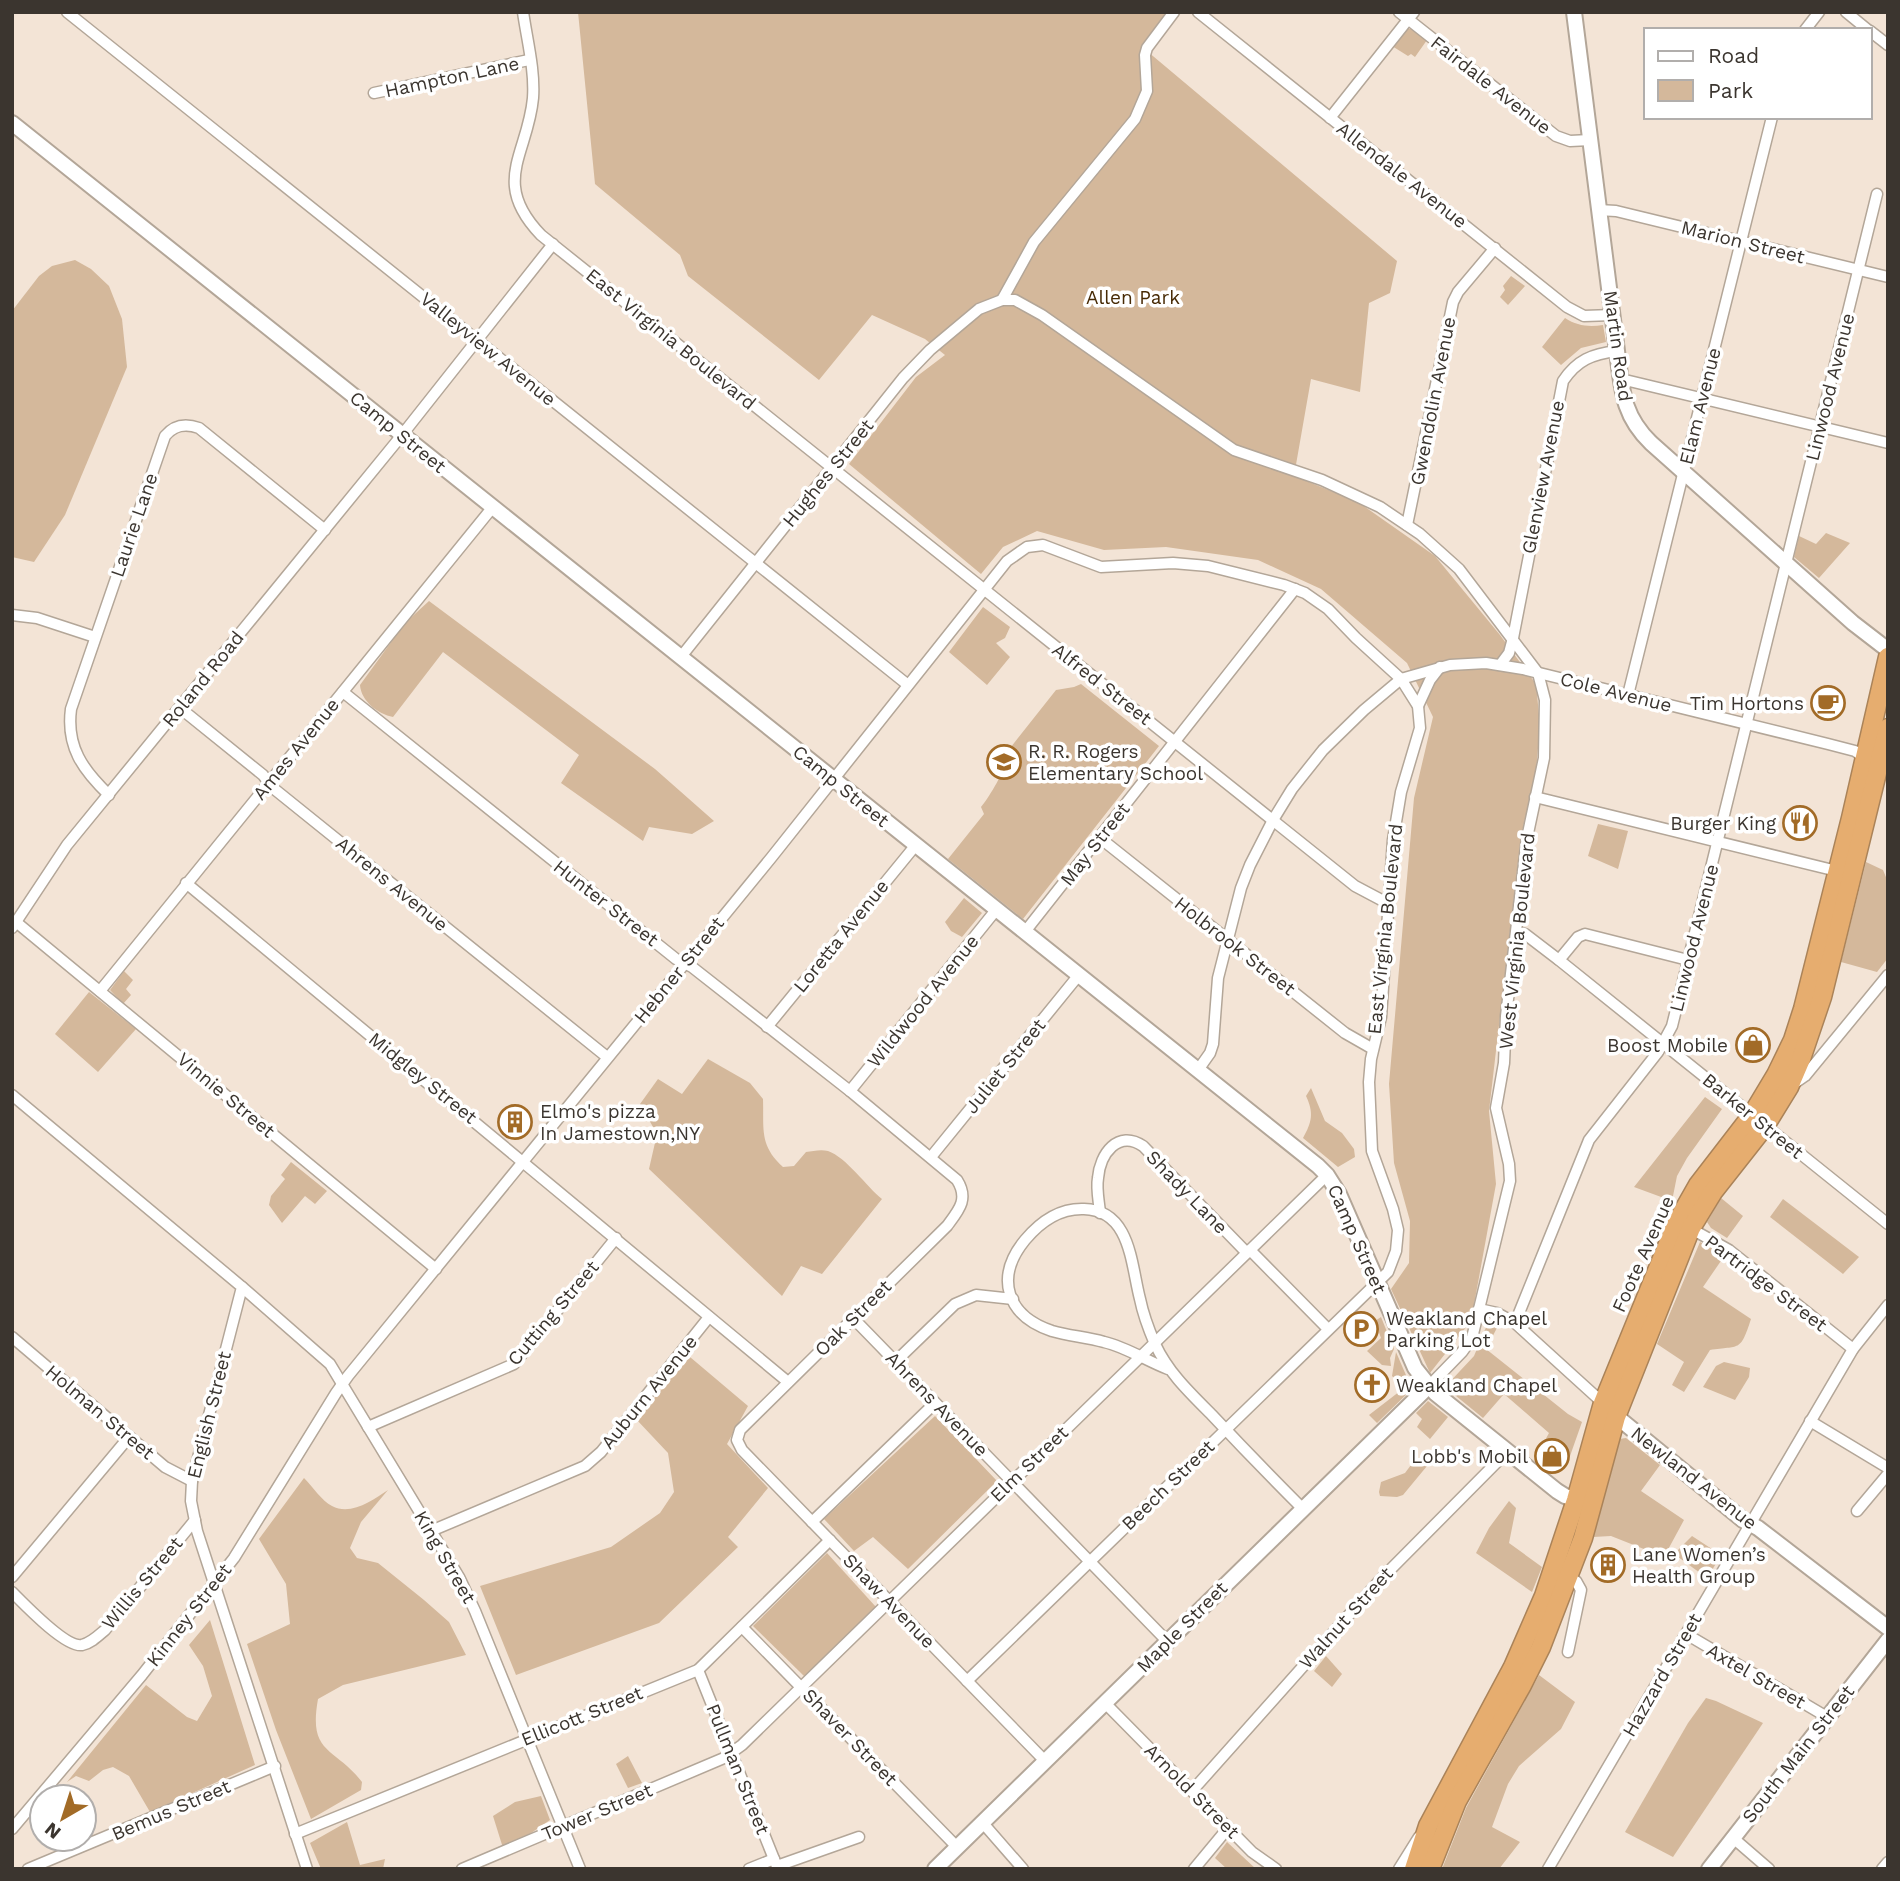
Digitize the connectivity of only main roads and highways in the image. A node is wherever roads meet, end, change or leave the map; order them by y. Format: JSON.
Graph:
{"nodes":[{"id":1,"x":1888,"y":657,"type":"edge"},
{"id":2,"x":1888,"y":727,"type":"edge"},
{"id":3,"x":1877,"y":767,"type":"edge"},
{"id":4,"x":1844,"y":873,"type":"junction"},
{"id":5,"x":1758,"y":1121,"type":"junction"},
{"id":6,"x":1684,"y":1225,"type":"junction"},
{"id":7,"x":1584,"y":1502,"type":"junction"},
{"id":8,"x":1561,"y":1575,"type":"junction"},
{"id":9,"x":1414,"y":1869,"type":"edge"},
{"id":10,"x":1430,"y":1869,"type":"edge"}],
"edges":[{"from":1,"to":3,"type":"highway","name":"Foote Avenue"},
{"from":2,"to":3,"type":"highway","name":"Foote Avenue"},
{"from":3,"to":4,"type":"highway","name":"Foote Avenue"},
{"from":4,"to":5,"type":"highway","name":"Foote Avenue"},
{"from":4,"to":5,"type":"highway","name":"Foote Avenue"},
{"from":5,"to":6,"type":"highway","name":"Foote Avenue"},
{"from":6,"to":7,"type":"highway","name":"Foote Avenue"},
{"from":6,"to":7,"type":"highway","name":"Foote Avenue"},
{"from":7,"to":8,"type":"highway","name":"Foote Avenue"},
{"from":8,"to":9,"type":"highway","name":"Foote Avenue"},
{"from":8,"to":10,"type":"highway","name":"Foote Avenue"}]}
